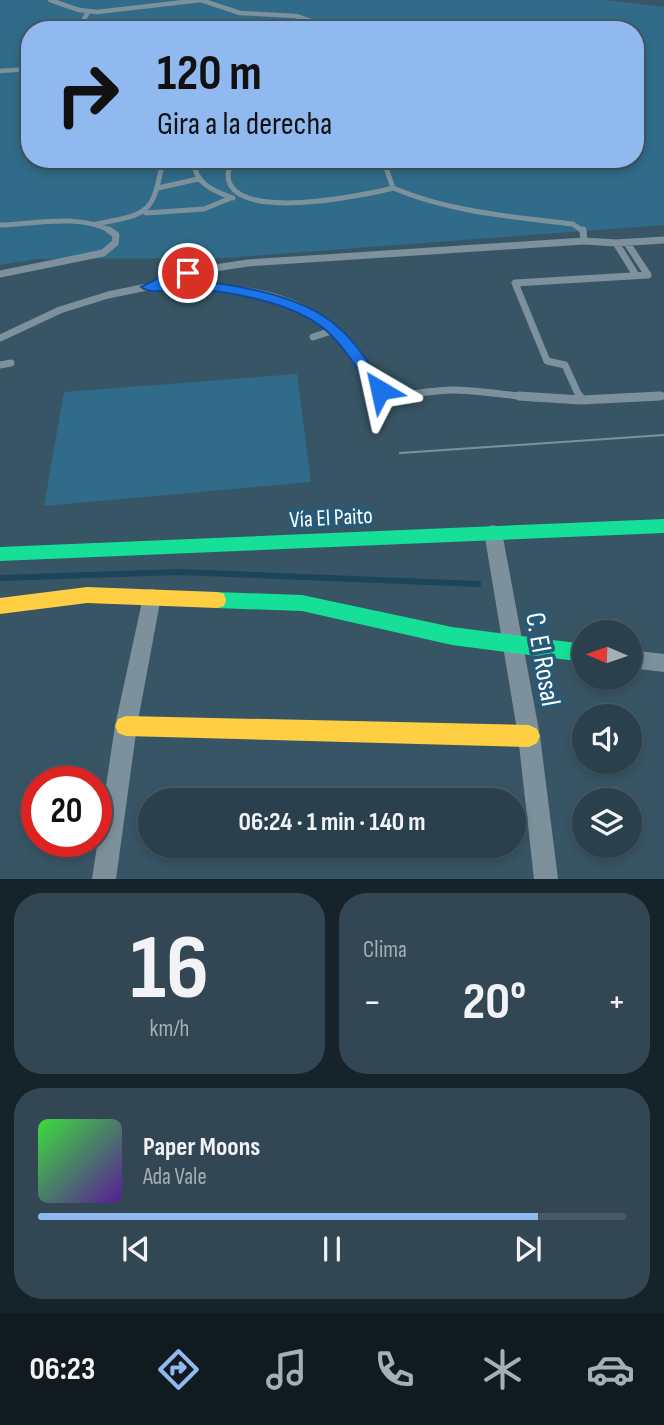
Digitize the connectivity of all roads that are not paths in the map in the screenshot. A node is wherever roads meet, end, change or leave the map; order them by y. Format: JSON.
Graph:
{"nodes":[{"id":1,"x":51,"y":0,"type":"edge"},
{"id":2,"x":88,"y":12,"type":"junction"},
{"id":3,"x":83,"y":21,"type":"edge"},
{"id":4,"x":311,"y":21,"type":"edge"},
{"id":5,"x":21,"y":70,"type":"edge"},
{"id":6,"x":0,"y":71,"type":"edge"},
{"id":7,"x":161,"y":168,"type":"edge"},
{"id":8,"x":193,"y":168,"type":"edge"},
{"id":9,"x":230,"y":168,"type":"edge"},
{"id":10,"x":388,"y":168,"type":"edge"},
{"id":11,"x":198,"y":178,"type":"junction"},
{"id":12,"x":158,"y":188,"type":"junction"},
{"id":13,"x":393,"y":188,"type":"junction"},
{"id":14,"x":231,"y":198,"type":"junction"},
{"id":15,"x":257,"y":201,"type":"junction"},
{"id":16,"x":146,"y":213,"type":"junction"},
{"id":17,"x":0,"y":225,"type":"edge"},
{"id":18,"x":92,"y":225,"type":"junction"},
{"id":19,"x":664,"y":240,"type":"edge"},
{"id":20,"x":584,"y":241,"type":"junction"},
{"id":21,"x":616,"y":243,"type":"junction"},
{"id":22,"x":627,"y":243,"type":"junction"},
{"id":23,"x":0,"y":274,"type":"edge"},
{"id":24,"x":636,"y":275,"type":"junction"},
{"id":25,"x":148,"y":287,"type":"junction"},
{"id":26,"x":334,"y":330,"type":"junction"},
{"id":27,"x":313,"y":337,"type":"dead end"},
{"id":28,"x":0,"y":338,"type":"edge"},
{"id":29,"x":11,"y":363,"type":"dead end"},
{"id":30,"x":0,"y":365,"type":"edge"},
{"id":31,"x":664,"y":396,"type":"edge"},
{"id":32,"x":581,"y":400,"type":"junction"},
{"id":33,"x":664,"y":516,"type":"edge"},
{"id":34,"x":664,"y":526,"type":"edge"},
{"id":35,"x":624,"y":527,"type":"junction"},
{"id":36,"x":493,"y":532,"type":"junction"},
{"id":37,"x":0,"y":555,"type":"edge"},
{"id":38,"x":152,"y":597,"type":"junction"},
{"id":39,"x":0,"y":606,"type":"edge"},
{"id":40,"x":513,"y":645,"type":"junction"},
{"id":41,"x":572,"y":652,"type":"edge"},
{"id":42,"x":642,"y":660,"type":"edge"},
{"id":43,"x":664,"y":663,"type":"edge"},
{"id":44,"x":126,"y":726,"type":"junction"},
{"id":45,"x":529,"y":736,"type":"junction"},
{"id":46,"x":104,"y":879,"type":"edge"},
{"id":47,"x":546,"y":879,"type":"edge"}],
"edges":[{"from":1,"to":2,"type":"lane"},
{"from":2,"to":3,"type":"lane"},
{"from":2,"to":4,"type":"lane"},
{"from":5,"to":6,"type":"lane"},
{"from":7,"to":12,"type":"lane"},
{"from":8,"to":11,"type":"lane"},
{"from":9,"to":15,"type":"lane"},
{"from":10,"to":13,"type":"lane"},
{"from":11,"to":12,"type":"lane"},
{"from":11,"to":14,"type":"lane"},
{"from":12,"to":16,"type":"lane"},
{"from":13,"to":15,"type":"lane"},
{"from":13,"to":20,"type":"lane"},
{"from":14,"to":15,"type":"lane"},
{"from":14,"to":16,"type":"lane"},
{"from":16,"to":18,"type":"lane"},
{"from":17,"to":18,"type":"lane"},
{"from":18,"to":23,"type":"lane"},
{"from":19,"to":22,"type":"lane"},
{"from":20,"to":21,"type":"lane"},
{"from":20,"to":25,"type":"lane"},
{"from":21,"to":22,"type":"lane"},
{"from":21,"to":24,"type":"lane"},
{"from":22,"to":24,"type":"lane"},
{"from":24,"to":32,"type":"lane"},
{"from":25,"to":26,"type":"lane"},
{"from":25,"to":28,"type":"lane"},
{"from":26,"to":27,"type":"lane"},
{"from":26,"to":32,"type":"lane"},
{"from":29,"to":30,"type":"lane"},
{"from":31,"to":32,"type":"lane"},
{"from":33,"to":35,"type":"lane"},
{"from":34,"to":35,"type":"street","name":"Vía El Paito"},
{"from":35,"to":36,"type":"street","name":"Vía El Paito"},
{"from":36,"to":37,"type":"street","name":"Vía El Paito"},
{"from":36,"to":40,"type":"street","name":"C. El Rosal"},
{"from":38,"to":39,"type":"street"},
{"from":38,"to":40,"type":"street"},
{"from":38,"to":44,"type":"street"},
{"from":40,"to":41,"type":"street"},
{"from":40,"to":45,"type":"street","name":"C. El Rosal"},
{"from":42,"to":43,"type":"street"},
{"from":44,"to":45,"type":"street"},
{"from":44,"to":46,"type":"street"},
{"from":45,"to":47,"type":"street","name":"C. El Rosal"}]}
